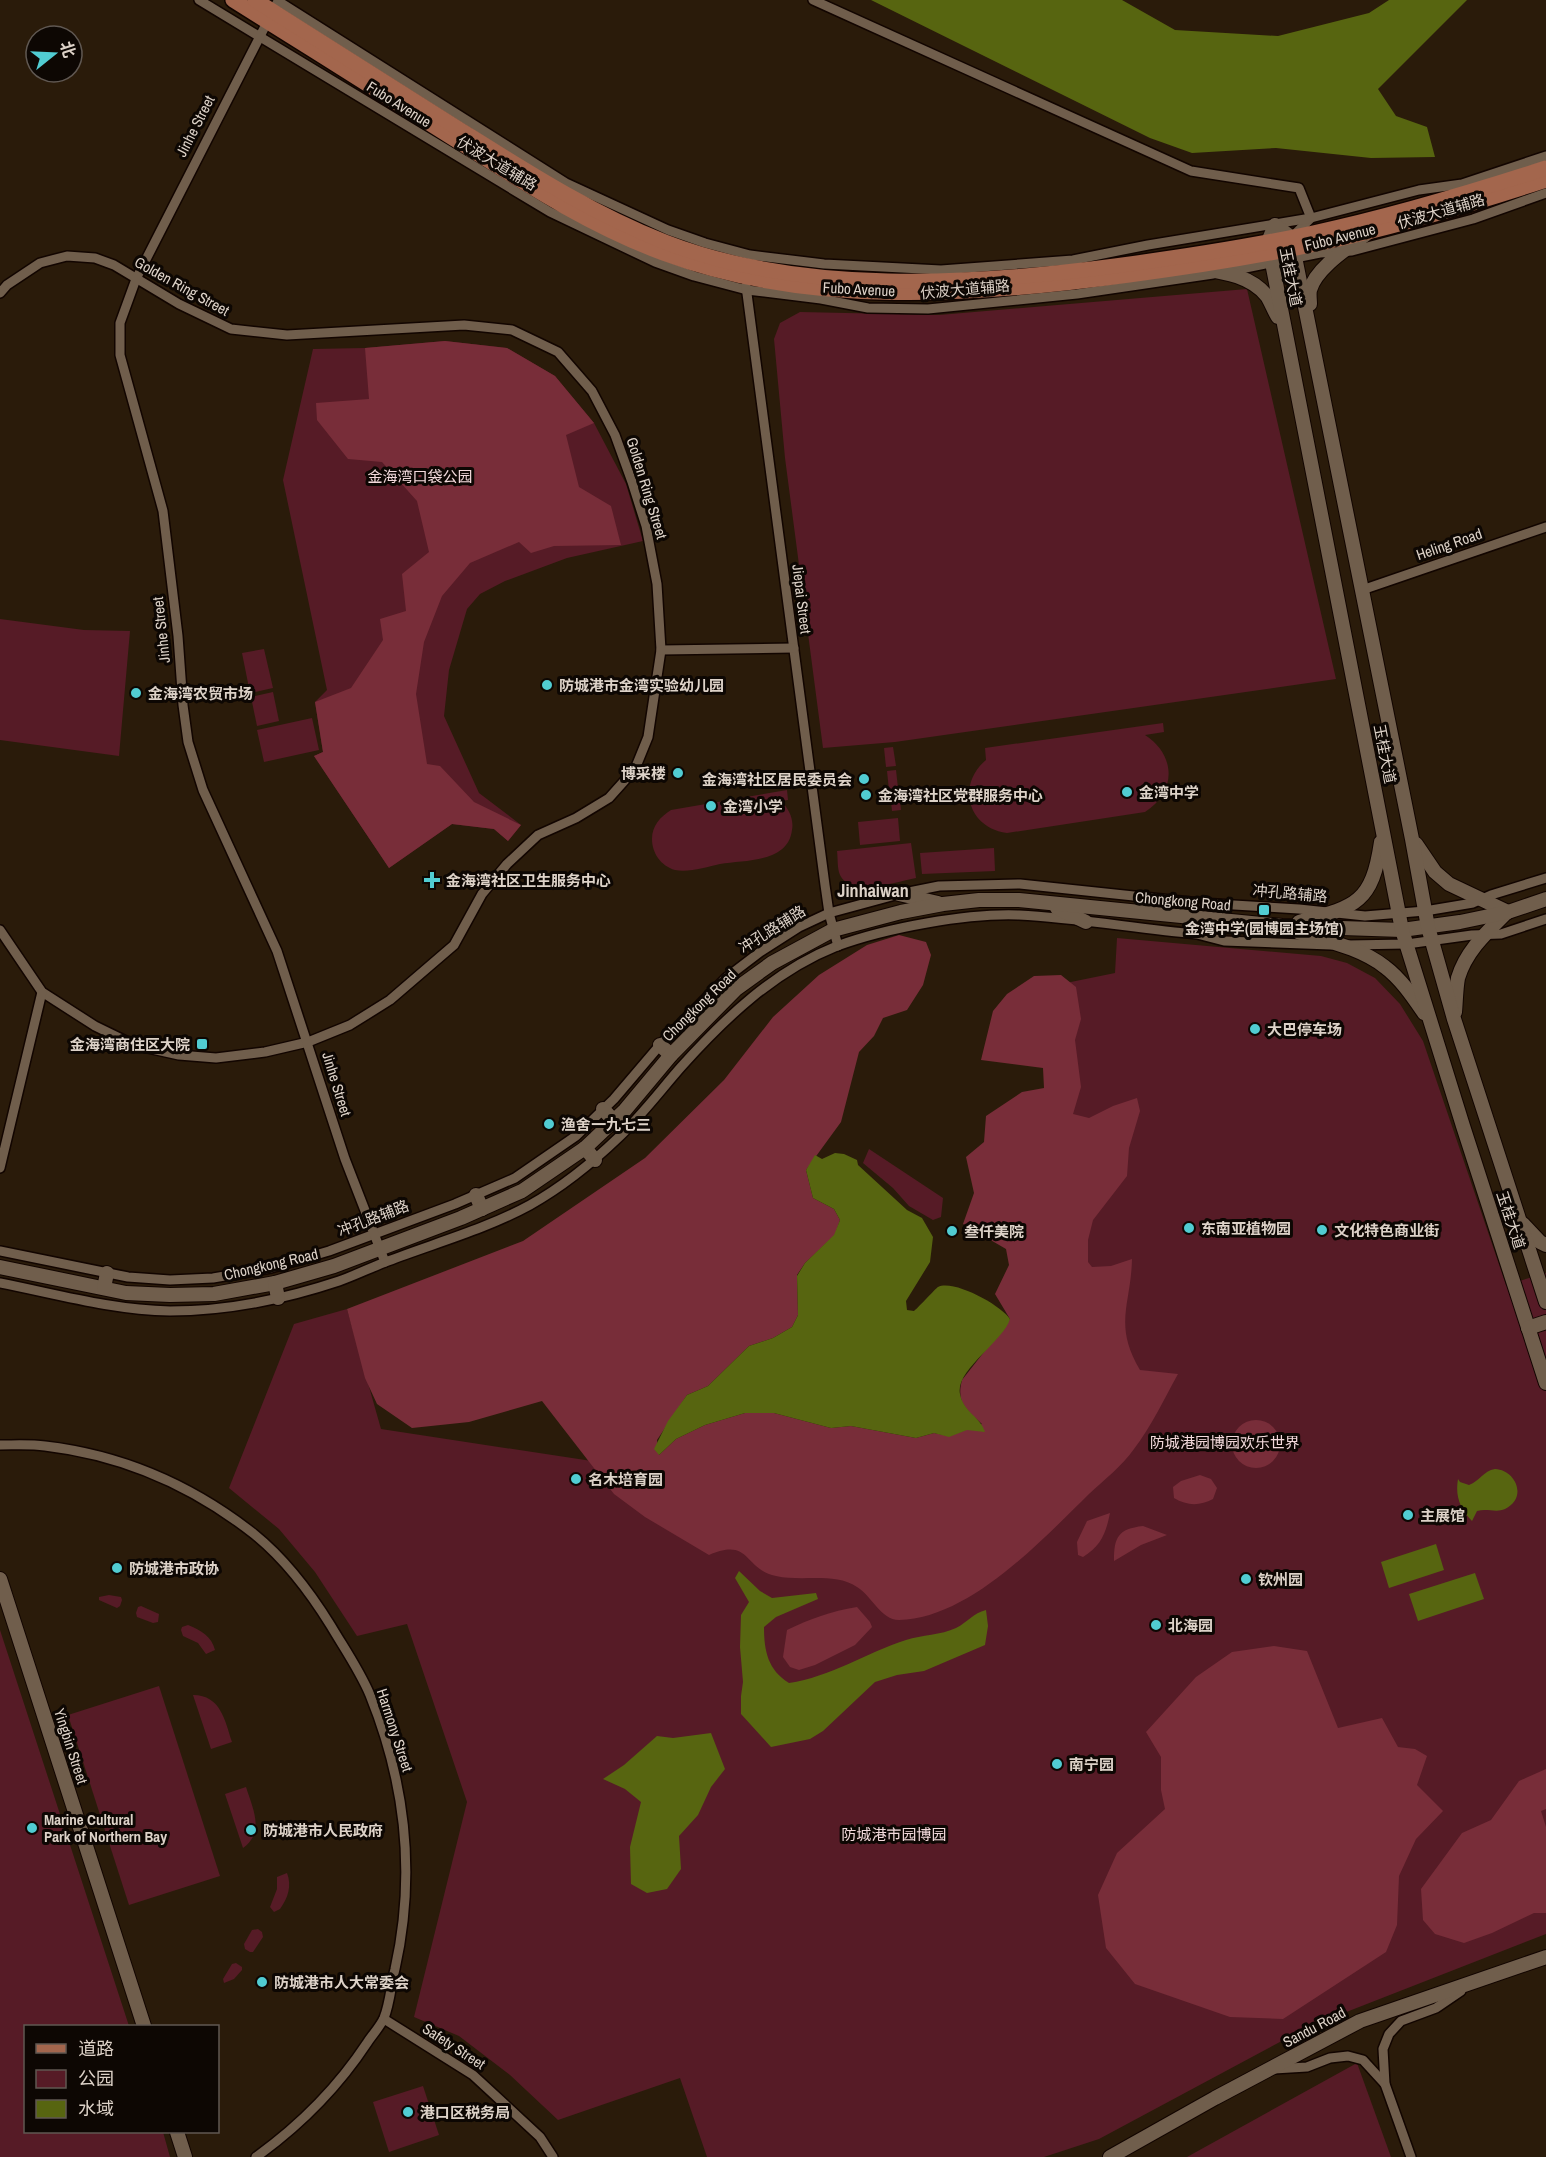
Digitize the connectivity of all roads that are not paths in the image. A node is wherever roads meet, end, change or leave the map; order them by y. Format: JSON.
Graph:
{"nodes":[{"id":1,"x":198,"y":0,"type":"edge"},
{"id":2,"x":233,"y":0,"type":"edge"},
{"id":3,"x":256,"y":0,"type":"edge"},
{"id":4,"x":813,"y":0,"type":"edge"},
{"id":5,"x":272,"y":11,"type":"edge"},
{"id":6,"x":258,"y":36,"type":"junction"},
{"id":7,"x":1546,"y":156,"type":"edge"},
{"id":8,"x":1546,"y":168,"type":"edge"},
{"id":9,"x":1546,"y":180,"type":"edge"},
{"id":10,"x":1546,"y":193,"type":"edge"},
{"id":11,"x":1311,"y":218,"type":"junction"},
{"id":12,"x":1275,"y":225,"type":"junction"},
{"id":13,"x":1373,"y":230,"type":"junction"},
{"id":14,"x":601,"y":232,"type":"junction"},
{"id":15,"x":1293,"y":248,"type":"junction"},
{"id":16,"x":1270,"y":252,"type":"junction"},
{"id":17,"x":1343,"y":252,"type":"junction"},
{"id":18,"x":1189,"y":266,"type":"junction"},
{"id":19,"x":1224,"y":272,"type":"junction"},
{"id":20,"x":747,"y":273,"type":"junction"},
{"id":21,"x":136,"y":279,"type":"junction"},
{"id":22,"x":1116,"y":283,"type":"junction"},
{"id":23,"x":0,"y":293,"type":"edge"},
{"id":24,"x":1309,"y":324,"type":"junction"},
{"id":25,"x":1285,"y":330,"type":"junction"},
{"id":26,"x":1546,"y":527,"type":"edge"},
{"id":27,"x":1362,"y":590,"type":"junction"},
{"id":28,"x":794,"y":648,"type":"junction"},
{"id":29,"x":661,"y":650,"type":"junction"},
{"id":30,"x":1383,"y":830,"type":"junction"},
{"id":31,"x":1412,"y":839,"type":"junction"},
{"id":32,"x":1546,"y":878,"type":"edge"},
{"id":33,"x":899,"y":894,"type":"junction"},
{"id":34,"x":1481,"y":899,"type":"junction"},
{"id":35,"x":1546,"y":899,"type":"edge"},
{"id":36,"x":1047,"y":903,"type":"junction"},
{"id":37,"x":943,"y":904,"type":"junction"},
{"id":38,"x":1425,"y":910,"type":"junction"},
{"id":39,"x":1336,"y":912,"type":"junction"},
{"id":40,"x":1508,"y":912,"type":"junction"},
{"id":41,"x":829,"y":913,"type":"junction"},
{"id":42,"x":1399,"y":913,"type":"junction"},
{"id":43,"x":1546,"y":919,"type":"edge"},
{"id":44,"x":1086,"y":922,"type":"junction"},
{"id":45,"x":1282,"y":926,"type":"junction"},
{"id":46,"x":0,"y":930,"type":"edge"},
{"id":47,"x":833,"y":930,"type":"junction"},
{"id":48,"x":1430,"y":934,"type":"junction"},
{"id":49,"x":1484,"y":935,"type":"junction"},
{"id":50,"x":1405,"y":937,"type":"junction"},
{"id":51,"x":1340,"y":945,"type":"junction"},
{"id":52,"x":838,"y":946,"type":"junction"},
{"id":53,"x":42,"y":992,"type":"junction"},
{"id":54,"x":1454,"y":1019,"type":"junction"},
{"id":55,"x":1431,"y":1024,"type":"junction"},
{"id":56,"x":308,"y":1042,"type":"junction"},
{"id":57,"x":660,"y":1045,"type":"junction"},
{"id":58,"x":671,"y":1055,"type":"junction"},
{"id":59,"x":603,"y":1109,"type":"junction"},
{"id":60,"x":614,"y":1121,"type":"junction"},
{"id":61,"x":585,"y":1148,"type":"junction"},
{"id":62,"x":1496,"y":1148,"type":"junction"},
{"id":63,"x":1472,"y":1156,"type":"junction"},
{"id":64,"x":595,"y":1160,"type":"junction"},
{"id":65,"x":0,"y":1168,"type":"edge"},
{"id":66,"x":476,"y":1195,"type":"junction"},
{"id":67,"x":482,"y":1209,"type":"junction"},
{"id":68,"x":1520,"y":1220,"type":"junction"},
{"id":69,"x":375,"y":1233,"type":"junction"},
{"id":70,"x":1546,"y":1245,"type":"edge"},
{"id":71,"x":380,"y":1248,"type":"junction"},
{"id":72,"x":0,"y":1251,"type":"edge"},
{"id":73,"x":385,"y":1262,"type":"junction"},
{"id":74,"x":0,"y":1267,"type":"edge"},
{"id":75,"x":107,"y":1273,"type":"junction"},
{"id":76,"x":0,"y":1283,"type":"edge"},
{"id":77,"x":275,"y":1283,"type":"junction"},
{"id":78,"x":104,"y":1288,"type":"junction"},
{"id":79,"x":278,"y":1299,"type":"junction"},
{"id":80,"x":1546,"y":1302,"type":"edge"},
{"id":81,"x":1546,"y":1322,"type":"edge"},
{"id":82,"x":1528,"y":1328,"type":"junction"},
{"id":83,"x":1546,"y":1383,"type":"edge"},
{"id":84,"x":0,"y":1445,"type":"edge"},
{"id":85,"x":0,"y":1579,"type":"edge"},
{"id":86,"x":1546,"y":1957,"type":"edge"},
{"id":87,"x":1476,"y":1980,"type":"junction"},
{"id":88,"x":384,"y":2019,"type":"junction"},
{"id":89,"x":144,"y":2025,"type":"edge"},
{"id":90,"x":1269,"y":2069,"type":"junction"},
{"id":91,"x":1385,"y":2084,"type":"junction"},
{"id":92,"x":177,"y":2133,"type":"edge"},
{"id":93,"x":185,"y":2157,"type":"edge"},
{"id":94,"x":256,"y":2157,"type":"edge"},
{"id":95,"x":553,"y":2157,"type":"edge"},
{"id":96,"x":1110,"y":2157,"type":"edge"},
{"id":97,"x":1411,"y":2157,"type":"edge"}],
"edges":[{"from":1,"to":6,"type":"street","name":"伏波大道辅路"},
{"from":2,"to":5,"type":"main road","name":"Fubo Avenue"},
{"from":3,"to":5,"type":"main road","name":"Fubo Avenue"},
{"from":4,"to":11,"type":"street"},
{"from":5,"to":6,"type":"street","name":"Jinhe Street"},
{"from":5,"to":14,"type":"main road","name":"Fubo Avenue"},
{"from":5,"to":20,"type":"main road","name":"Fubo Avenue"},
{"from":6,"to":14,"type":"street","name":"伏波大道辅路"},
{"from":6,"to":21,"type":"street","name":"Jinhe Street"},
{"from":7,"to":11,"type":"street","name":"伏波大道辅路"},
{"from":8,"to":15,"type":"main road","name":"Fubo Avenue"},
{"from":9,"to":13,"type":"main road","name":"Fubo Avenue"},
{"from":10,"to":17,"type":"street","name":"伏波大道辅路"},
{"from":11,"to":12,"type":"street","name":"伏波大道辅路"},
{"from":11,"to":15,"type":"street"},
{"from":12,"to":15,"type":"main road","name":"玉桂大道"},
{"from":12,"to":16,"type":"main road","name":"玉桂大道"},
{"from":12,"to":20,"type":"street","name":"伏波大道辅路"},
{"from":13,"to":15,"type":"main road","name":"Fubo Avenue"},
{"from":13,"to":17,"type":"main road"},
{"from":14,"to":20,"type":"main road","name":"Fubo Avenue"},
{"from":15,"to":16,"type":"main road","name":"Fubo Avenue"},
{"from":15,"to":17,"type":"street","name":"伏波大道辅路"},
{"from":15,"to":24,"type":"main road","name":"玉桂大道"},
{"from":16,"to":18,"type":"main road","name":"Fubo Avenue"},
{"from":16,"to":19,"type":"street"},
{"from":16,"to":20,"type":"main road","name":"Fubo Avenue"},
{"from":16,"to":25,"type":"main road","name":"玉桂大道"},
{"from":17,"to":24,"type":"main road"},
{"from":18,"to":19,"type":"main road"},
{"from":18,"to":22,"type":"main road","name":"Fubo Avenue"},
{"from":19,"to":22,"type":"street"},
{"from":19,"to":25,"type":"main road"},
{"from":20,"to":22,"type":"main road","name":"Fubo Avenue"},
{"from":20,"to":28,"type":"street","name":"Jiepai Street"},
{"from":21,"to":23,"type":"street","name":"Golden Ring Street"},
{"from":21,"to":29,"type":"street","name":"Golden Ring Street"},
{"from":21,"to":56,"type":"street","name":"Jinhe Street"},
{"from":24,"to":27,"type":"main road","name":"玉桂大道"},
{"from":25,"to":30,"type":"main road","name":"玉桂大道"},
{"from":26,"to":27,"type":"street","name":"Heling Road"},
{"from":27,"to":31,"type":"main road","name":"玉桂大道"},
{"from":28,"to":29,"type":"street"},
{"from":28,"to":41,"type":"street","name":"Jiepai Street"},
{"from":29,"to":56,"type":"street","name":"Golden Ring Street"},
{"from":30,"to":39,"type":"main road"},
{"from":30,"to":42,"type":"main road","name":"玉桂大道"},
{"from":31,"to":34,"type":"main road"},
{"from":31,"to":38,"type":"main road","name":"玉桂大道"},
{"from":32,"to":34,"type":"street","name":"冲孔路辅路"},
{"from":33,"to":37,"type":"main road"},
{"from":33,"to":39,"type":"street","name":"冲孔路辅路"},
{"from":33,"to":41,"type":"street","name":"冲孔路辅路"},
{"from":34,"to":38,"type":"street","name":"冲孔路辅路"},
{"from":34,"to":40,"type":"main road"},
{"from":35,"to":40,"type":"main road","name":"Chongkong Road"},
{"from":36,"to":37,"type":"main road","name":"Chongkong Road"},
{"from":36,"to":44,"type":"main road"},
{"from":36,"to":45,"type":"main road","name":"Chongkong Road"},
{"from":37,"to":47,"type":"main road","name":"Chongkong Road"},
{"from":38,"to":42,"type":"street","name":"冲孔路辅路"},
{"from":38,"to":48,"type":"main road","name":"玉桂大道"},
{"from":39,"to":42,"type":"street","name":"冲孔路辅路"},
{"from":39,"to":45,"type":"main road"},
{"from":40,"to":48,"type":"main road","name":"Chongkong Road"},
{"from":40,"to":49,"type":"main road"},
{"from":41,"to":47,"type":"street","name":"Jiepai Street"},
{"from":41,"to":57,"type":"street","name":"冲孔路辅路"},
{"from":42,"to":50,"type":"main road","name":"玉桂大道"},
{"from":43,"to":49,"type":"street"},
{"from":44,"to":51,"type":"street"},
{"from":44,"to":52,"type":"street"},
{"from":45,"to":50,"type":"main road","name":"Chongkong Road"},
{"from":45,"to":51,"type":"main road"},
{"from":46,"to":53,"type":"street","name":"Golden Ring Street"},
{"from":47,"to":52,"type":"street","name":"Jiepai Street"},
{"from":47,"to":58,"type":"main road","name":"Chongkong Road"},
{"from":48,"to":49,"type":"street"},
{"from":48,"to":50,"type":"main road","name":"Chongkong Road"},
{"from":48,"to":54,"type":"main road","name":"玉桂大道"},
{"from":49,"to":54,"type":"main road"},
{"from":50,"to":51,"type":"street"},
{"from":50,"to":55,"type":"main road","name":"玉桂大道"},
{"from":51,"to":55,"type":"main road"},
{"from":52,"to":64,"type":"street"},
{"from":53,"to":56,"type":"street","name":"Golden Ring Street"},
{"from":53,"to":65,"type":"street"},
{"from":54,"to":62,"type":"main road","name":"玉桂大道"},
{"from":55,"to":63,"type":"main road","name":"玉桂大道"},
{"from":56,"to":69,"type":"street","name":"Jinhe Street"},
{"from":57,"to":58,"type":"main road"},
{"from":57,"to":59,"type":"street","name":"冲孔路辅路"},
{"from":58,"to":60,"type":"main road","name":"Chongkong Road"},
{"from":59,"to":60,"type":"main road"},
{"from":59,"to":66,"type":"street","name":"冲孔路辅路"},
{"from":60,"to":61,"type":"main road","name":"Chongkong Road"},
{"from":61,"to":64,"type":"main road"},
{"from":61,"to":67,"type":"main road","name":"Chongkong Road"},
{"from":62,"to":63,"type":"main road"},
{"from":62,"to":68,"type":"main road","name":"玉桂大道"},
{"from":63,"to":82,"type":"main road","name":"玉桂大道"},
{"from":64,"to":73,"type":"street"},
{"from":66,"to":67,"type":"main road"},
{"from":66,"to":69,"type":"street","name":"冲孔路辅路"},
{"from":67,"to":71,"type":"main road","name":"Chongkong Road"},
{"from":68,"to":70,"type":"main road"},
{"from":68,"to":80,"type":"main road","name":"玉桂大道"},
{"from":69,"to":71,"type":"street","name":"Jinhe Street"},
{"from":69,"to":75,"type":"street","name":"冲孔路辅路"},
{"from":71,"to":73,"type":"street","name":"Jinhe Street"},
{"from":71,"to":77,"type":"main road","name":"Chongkong Road"},
{"from":72,"to":75,"type":"street","name":"冲孔路辅路"},
{"from":73,"to":79,"type":"street"},
{"from":74,"to":78,"type":"main road","name":"Chongkong Road"},
{"from":75,"to":78,"type":"main road"},
{"from":76,"to":79,"type":"street"},
{"from":77,"to":78,"type":"main road","name":"Chongkong Road"},
{"from":77,"to":79,"type":"main road"},
{"from":81,"to":82,"type":"main road"},
{"from":82,"to":83,"type":"main road","name":"玉桂大道"},
{"from":84,"to":88,"type":"street","name":"Harmony Street"},
{"from":85,"to":89,"type":"main road","name":"Yingbin Street"},
{"from":86,"to":87,"type":"main road","name":"Sandu Road"},
{"from":87,"to":90,"type":"main road","name":"Sandu Road"},
{"from":87,"to":91,"type":"street"},
{"from":88,"to":94,"type":"street","name":"Harmony Street"},
{"from":88,"to":95,"type":"street","name":"Safety Street"},
{"from":90,"to":91,"type":"street"},
{"from":90,"to":96,"type":"main road","name":"Sandu Road"},
{"from":91,"to":97,"type":"street"},
{"from":92,"to":93,"type":"main road"}]}
